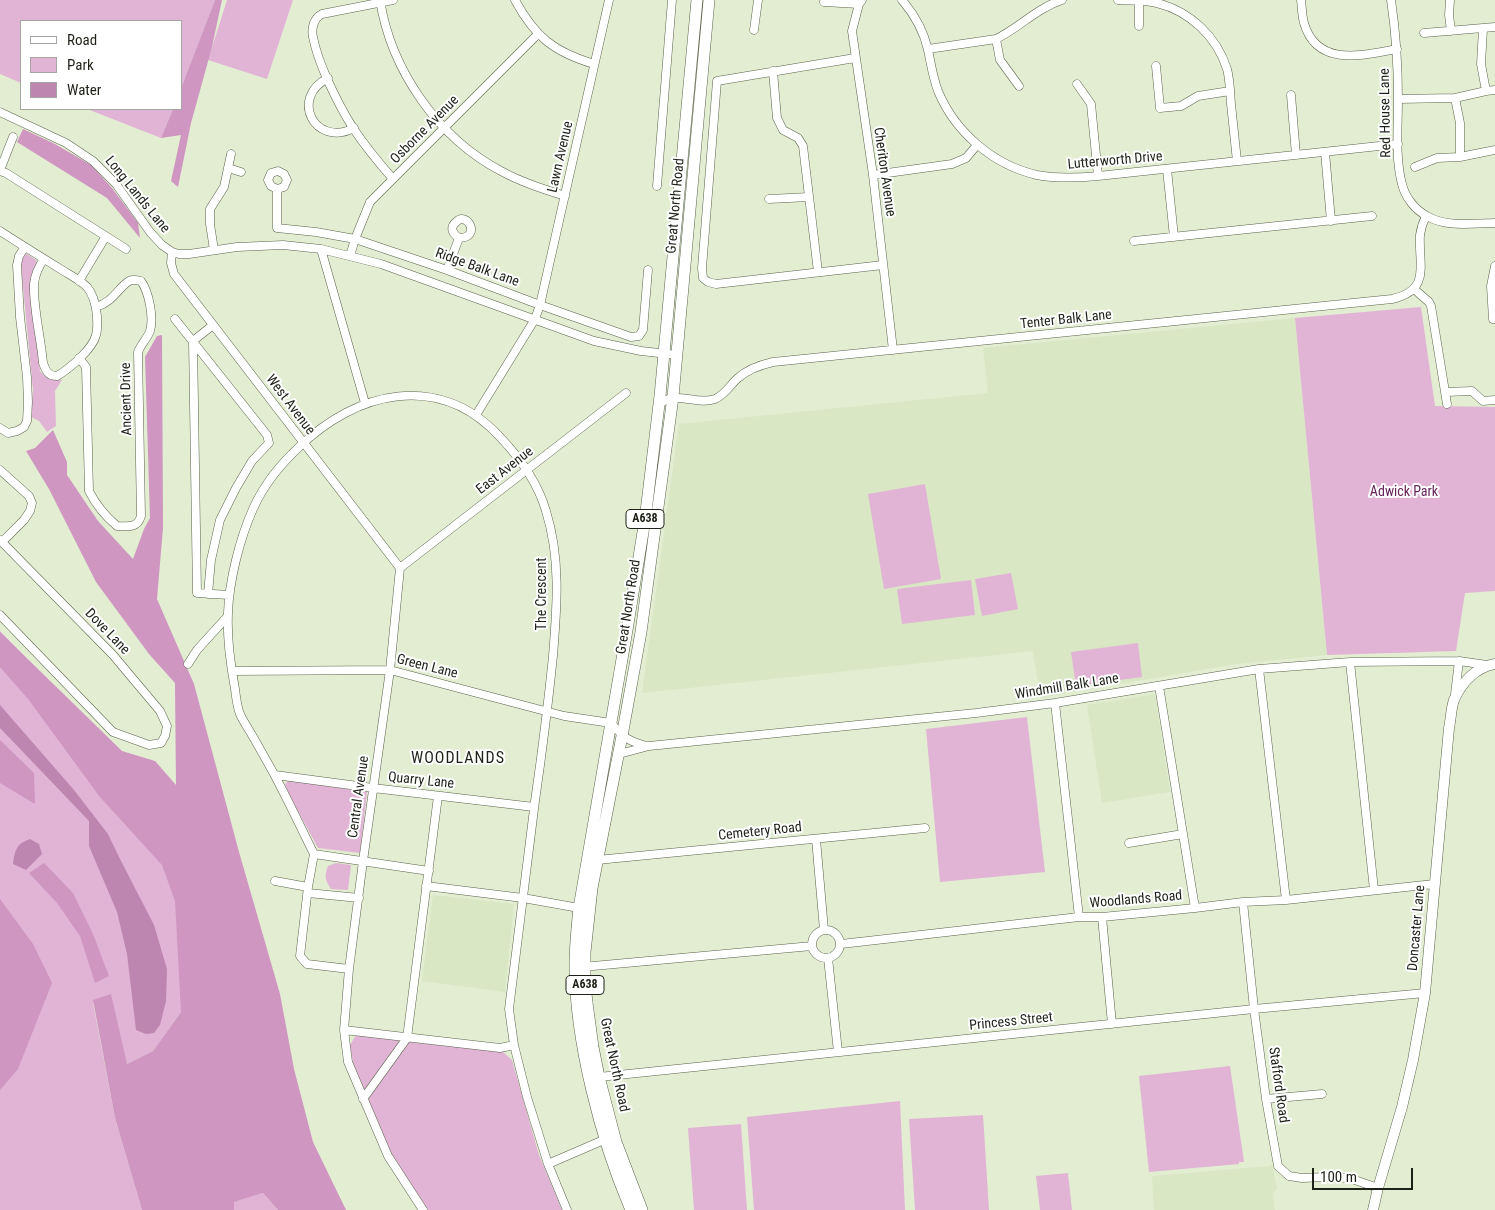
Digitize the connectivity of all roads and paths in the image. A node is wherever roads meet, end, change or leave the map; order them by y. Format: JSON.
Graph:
{"nodes":[{"id":1,"x":393,"y":0,"type":"edge"},
{"id":2,"x":515,"y":0,"type":"edge"},
{"id":3,"x":609,"y":0,"type":"edge"},
{"id":4,"x":672,"y":0,"type":"edge"},
{"id":5,"x":696,"y":0,"type":"edge"},
{"id":6,"x":710,"y":0,"type":"edge"},
{"id":7,"x":758,"y":0,"type":"edge"},
{"id":8,"x":902,"y":0,"type":"edge"},
{"id":9,"x":1062,"y":0,"type":"edge"},
{"id":10,"x":1118,"y":0,"type":"edge"},
{"id":11,"x":1301,"y":0,"type":"edge"},
{"id":12,"x":1391,"y":0,"type":"edge"},
{"id":13,"x":1450,"y":0,"type":"edge"},
{"id":14,"x":380,"y":1,"type":"edge"},
{"id":15,"x":1139,"y":1,"type":"edge"},
{"id":16,"x":824,"y":2,"type":"dead end"},
{"id":17,"x":861,"y":2,"type":"edge"},
{"id":18,"x":1139,"y":26,"type":"dead end"},
{"id":19,"x":1495,"y":27,"type":"edge"},
{"id":20,"x":1483,"y":29,"type":"junction"},
{"id":21,"x":754,"y":30,"type":"dead end"},
{"id":22,"x":1451,"y":31,"type":"junction"},
{"id":23,"x":1424,"y":33,"type":"dead end"},
{"id":24,"x":538,"y":34,"type":"junction"},
{"id":25,"x":996,"y":39,"type":"junction"},
{"id":26,"x":928,"y":49,"type":"junction"},
{"id":27,"x":1397,"y":50,"type":"junction"},
{"id":28,"x":855,"y":58,"type":"junction"},
{"id":29,"x":594,"y":64,"type":"junction"},
{"id":30,"x":1156,"y":66,"type":"dead end"},
{"id":31,"x":773,"y":71,"type":"junction"},
{"id":32,"x":328,"y":78,"type":"junction"},
{"id":33,"x":1077,"y":84,"type":"dead end"},
{"id":34,"x":1019,"y":86,"type":"dead end"},
{"id":35,"x":1495,"y":90,"type":"edge"},
{"id":36,"x":1230,"y":91,"type":"junction"},
{"id":37,"x":1486,"y":91,"type":"junction"},
{"id":38,"x":1291,"y":95,"type":"dead end"},
{"id":39,"x":1455,"y":98,"type":"junction"},
{"id":40,"x":1398,"y":99,"type":"junction"},
{"id":41,"x":0,"y":112,"type":"edge"},
{"id":42,"x":354,"y":128,"type":"junction"},
{"id":43,"x":445,"y":128,"type":"junction"},
{"id":44,"x":13,"y":138,"type":"dead end"},
{"id":45,"x":1398,"y":144,"type":"junction"},
{"id":46,"x":978,"y":145,"type":"junction"},
{"id":47,"x":1495,"y":150,"type":"edge"},
{"id":48,"x":1325,"y":152,"type":"junction"},
{"id":49,"x":231,"y":154,"type":"dead end"},
{"id":50,"x":1296,"y":155,"type":"junction"},
{"id":51,"x":1460,"y":156,"type":"junction"},
{"id":52,"x":1237,"y":162,"type":"junction"},
{"id":53,"x":1415,"y":167,"type":"dead end"},
{"id":54,"x":228,"y":168,"type":"junction"},
{"id":55,"x":1167,"y":169,"type":"junction"},
{"id":56,"x":0,"y":171,"type":"edge"},
{"id":57,"x":241,"y":172,"type":"dead end"},
{"id":58,"x":873,"y":175,"type":"junction"},
{"id":59,"x":1098,"y":176,"type":"junction"},
{"id":60,"x":393,"y":179,"type":"junction"},
{"id":61,"x":657,"y":186,"type":"dead end"},
{"id":62,"x":277,"y":189,"type":"dead end"},
{"id":63,"x":565,"y":196,"type":"junction"},
{"id":64,"x":809,"y":197,"type":"junction"},
{"id":65,"x":769,"y":199,"type":"dead end"},
{"id":66,"x":1372,"y":216,"type":"dead end"},
{"id":67,"x":1426,"y":216,"type":"junction"},
{"id":68,"x":1331,"y":220,"type":"junction"},
{"id":69,"x":1495,"y":223,"type":"edge"},
{"id":70,"x":0,"y":231,"type":"edge"},
{"id":71,"x":106,"y":236,"type":"junction"},
{"id":72,"x":1174,"y":237,"type":"junction"},
{"id":73,"x":459,"y":238,"type":"dead end"},
{"id":74,"x":355,"y":239,"type":"junction"},
{"id":75,"x":1134,"y":241,"type":"dead end"},
{"id":76,"x":263,"y":246,"type":"joint"},
{"id":77,"x":25,"y":247,"type":"junction"},
{"id":78,"x":126,"y":249,"type":"dead end"},
{"id":79,"x":321,"y":249,"type":"junction"},
{"id":80,"x":214,"y":250,"type":"junction"},
{"id":81,"x":172,"y":252,"type":"junction"},
{"id":82,"x":350,"y":256,"type":"junction"},
{"id":83,"x":44,"y":259,"type":"junction"},
{"id":84,"x":883,"y":265,"type":"junction"},
{"id":85,"x":1495,"y":266,"type":"edge"},
{"id":86,"x":447,"y":270,"type":"junction"},
{"id":87,"x":648,"y":270,"type":"dead end"},
{"id":88,"x":818,"y":272,"type":"junction"},
{"id":89,"x":79,"y":281,"type":"junction"},
{"id":90,"x":1414,"y":289,"type":"junction"},
{"id":91,"x":540,"y":305,"type":"junction"},
{"id":92,"x":96,"y":307,"type":"junction"},
{"id":93,"x":175,"y":319,"type":"dead end"},
{"id":94,"x":535,"y":319,"type":"junction"},
{"id":95,"x":1495,"y":319,"type":"edge"},
{"id":96,"x":213,"y":325,"type":"junction"},
{"id":97,"x":193,"y":342,"type":"junction"},
{"id":98,"x":893,"y":350,"type":"junction"},
{"id":99,"x":664,"y":354,"type":"junction"},
{"id":100,"x":677,"y":355,"type":"junction"},
{"id":101,"x":79,"y":358,"type":"junction"},
{"id":102,"x":660,"y":386,"type":"junction"},
{"id":103,"x":1446,"y":392,"type":"junction"},
{"id":104,"x":626,"y":393,"type":"dead end"},
{"id":105,"x":673,"y":398,"type":"junction"},
{"id":106,"x":1495,"y":400,"type":"edge"},
{"id":107,"x":365,"y":403,"type":"junction"},
{"id":108,"x":1447,"y":404,"type":"dead end"},
{"id":109,"x":658,"y":405,"type":"junction"},
{"id":110,"x":476,"y":415,"type":"junction"},
{"id":111,"x":0,"y":428,"type":"edge"},
{"id":112,"x":303,"y":443,"type":"junction"},
{"id":113,"x":0,"y":470,"type":"edge"},
{"id":114,"x":526,"y":470,"type":"junction"},
{"id":115,"x":1,"y":541,"type":"edge"},
{"id":116,"x":400,"y":568,"type":"junction"},
{"id":117,"x":208,"y":594,"type":"junction"},
{"id":118,"x":229,"y":595,"type":"junction"},
{"id":119,"x":0,"y":615,"type":"edge"},
{"id":120,"x":227,"y":617,"type":"junction"},
{"id":121,"x":1459,"y":661,"type":"junction"},
{"id":122,"x":1350,"y":662,"type":"junction"},
{"id":123,"x":188,"y":664,"type":"dead end"},
{"id":124,"x":1491,"y":665,"type":"edge"},
{"id":125,"x":1259,"y":669,"type":"junction"},
{"id":126,"x":390,"y":670,"type":"junction"},
{"id":127,"x":232,"y":671,"type":"junction"},
{"id":128,"x":1159,"y":686,"type":"junction"},
{"id":129,"x":1454,"y":701,"type":"junction"},
{"id":130,"x":1055,"y":703,"type":"junction"},
{"id":131,"x":548,"y":712,"type":"junction"},
{"id":132,"x":611,"y":723,"type":"junction"},
{"id":133,"x":622,"y":736,"type":"junction"},
{"id":134,"x":649,"y":746,"type":"junction"},
{"id":135,"x":619,"y":754,"type":"junction"},
{"id":136,"x":275,"y":775,"type":"junction"},
{"id":137,"x":373,"y":788,"type":"junction"},
{"id":138,"x":438,"y":796,"type":"junction"},
{"id":139,"x":534,"y":807,"type":"junction"},
{"id":140,"x":925,"y":828,"type":"dead end"},
{"id":141,"x":1183,"y":834,"type":"junction"},
{"id":142,"x":816,"y":839,"type":"junction"},
{"id":143,"x":1129,"y":843,"type":"dead end"},
{"id":144,"x":314,"y":854,"type":"junction"},
{"id":145,"x":597,"y":860,"type":"junction"},
{"id":146,"x":363,"y":861,"type":"junction"},
{"id":147,"x":429,"y":871,"type":"junction"},
{"id":148,"x":275,"y":881,"type":"dead end"},
{"id":149,"x":1434,"y":884,"type":"junction"},
{"id":150,"x":426,"y":886,"type":"junction"},
{"id":151,"x":308,"y":890,"type":"junction"},
{"id":152,"x":1374,"y":890,"type":"junction"},
{"id":153,"x":359,"y":898,"type":"junction"},
{"id":154,"x":523,"y":898,"type":"junction"},
{"id":155,"x":1286,"y":900,"type":"junction"},
{"id":156,"x":1243,"y":902,"type":"junction"},
{"id":157,"x":579,"y":908,"type":"junction"},
{"id":158,"x":1195,"y":908,"type":"junction"},
{"id":159,"x":1102,"y":916,"type":"junction"},
{"id":160,"x":1080,"y":917,"type":"junction"},
{"id":161,"x":824,"y":930,"type":"junction"},
{"id":162,"x":841,"y":944,"type":"junction"},
{"id":163,"x":812,"y":946,"type":"junction"},
{"id":164,"x":828,"y":958,"type":"junction"},
{"id":165,"x":580,"y":967,"type":"junction"},
{"id":166,"x":350,"y":969,"type":"junction"},
{"id":167,"x":1425,"y":993,"type":"junction"},
{"id":168,"x":1254,"y":1009,"type":"junction"},
{"id":169,"x":1112,"y":1024,"type":"junction"},
{"id":170,"x":344,"y":1030,"type":"junction"},
{"id":171,"x":407,"y":1038,"type":"junction"},
{"id":172,"x":514,"y":1045,"type":"junction"},
{"id":173,"x":838,"y":1052,"type":"junction"},
{"id":174,"x":599,"y":1077,"type":"junction"},
{"id":175,"x":1322,"y":1094,"type":"dead end"},
{"id":176,"x":363,"y":1099,"type":"junction"},
{"id":177,"x":1266,"y":1099,"type":"junction"},
{"id":178,"x":606,"y":1140,"type":"junction"},
{"id":179,"x":548,"y":1164,"type":"junction"},
{"id":180,"x":1378,"y":1188,"type":"junction"},
{"id":181,"x":423,"y":1210,"type":"edge"},
{"id":182,"x":566,"y":1210,"type":"edge"},
{"id":183,"x":631,"y":1210,"type":"edge"},
{"id":184,"x":642,"y":1210,"type":"edge"},
{"id":185,"x":1373,"y":1210,"type":"edge"}],
"edges":[{"from":1,"to":14,"type":"street"},
{"from":2,"to":24,"type":"street"},
{"from":3,"to":29,"type":"street","name":"Lawn Avenue"},
{"from":4,"to":61,"type":"street","name":"Great North Road"},
{"from":5,"to":99,"type":"highway","name":"Great North Road","number":"A638"},
{"from":6,"to":100,"type":"highway","name":"Great North Road","number":"A638"},
{"from":7,"to":21,"type":"street"},
{"from":8,"to":26,"type":"street","name":"Lutterworth Drive"},
{"from":9,"to":25,"type":"street"},
{"from":10,"to":15,"type":"street"},
{"from":11,"to":27,"type":"street"},
{"from":12,"to":27,"type":"street","name":"Red House Lane"},
{"from":13,"to":22,"type":"street"},
{"from":14,"to":32,"type":"street"},
{"from":14,"to":43,"type":"street"},
{"from":15,"to":18,"type":"street"},
{"from":15,"to":36,"type":"street"},
{"from":16,"to":17,"type":"street"},
{"from":17,"to":28,"type":"street","name":"Cheriton Avenue"},
{"from":19,"to":20,"type":"street"},
{"from":20,"to":22,"type":"street"},
{"from":20,"to":37,"type":"street"},
{"from":22,"to":23,"type":"street"},
{"from":24,"to":29,"type":"street"},
{"from":24,"to":43,"type":"street","name":"Osborne Avenue"},
{"from":25,"to":26,"type":"street"},
{"from":25,"to":34,"type":"street"},
{"from":26,"to":46,"type":"street","name":"Lutterworth Drive"},
{"from":27,"to":40,"type":"street","name":"Red House Lane"},
{"from":28,"to":31,"type":"street"},
{"from":28,"to":58,"type":"street","name":"Cheriton Avenue"},
{"from":29,"to":63,"type":"street","name":"Lawn Avenue"},
{"from":30,"to":36,"type":"street"},
{"from":31,"to":64,"type":"street"},
{"from":31,"to":88,"type":"street"},
{"from":32,"to":42,"type":"street"},
{"from":32,"to":42,"type":"street"},
{"from":33,"to":59,"type":"street"},
{"from":35,"to":37,"type":"street"},
{"from":36,"to":52,"type":"street"},
{"from":37,"to":39,"type":"street"},
{"from":38,"to":50,"type":"street"},
{"from":39,"to":40,"type":"street"},
{"from":39,"to":51,"type":"street"},
{"from":40,"to":45,"type":"street","name":"Red House Lane"},
{"from":41,"to":81,"type":"street","name":"Long Lands Lane"},
{"from":42,"to":60,"type":"street"},
{"from":43,"to":60,"type":"street","name":"Osborne Avenue"},
{"from":43,"to":63,"type":"street"},
{"from":44,"to":56,"type":"street"},
{"from":45,"to":48,"type":"street","name":"Lutterworth Drive"},
{"from":45,"to":67,"type":"street","name":"Red House Lane"},
{"from":46,"to":58,"type":"street"},
{"from":46,"to":59,"type":"street","name":"Lutterworth Drive"},
{"from":47,"to":51,"type":"street"},
{"from":48,"to":50,"type":"street","name":"Lutterworth Drive"},
{"from":48,"to":68,"type":"street"},
{"from":49,"to":54,"type":"street"},
{"from":50,"to":52,"type":"street","name":"Lutterworth Drive"},
{"from":51,"to":53,"type":"street"},
{"from":52,"to":55,"type":"street","name":"Lutterworth Drive"},
{"from":54,"to":57,"type":"street"},
{"from":54,"to":80,"type":"street"},
{"from":55,"to":59,"type":"street","name":"Lutterworth Drive"},
{"from":55,"to":72,"type":"street"},
{"from":56,"to":71,"type":"street"},
{"from":58,"to":84,"type":"street","name":"Cheriton Avenue"},
{"from":60,"to":74,"type":"street","name":"Osborne Avenue"},
{"from":62,"to":74,"type":"street","name":"Ridge Balk Lane"},
{"from":63,"to":91,"type":"street","name":"Lawn Avenue"},
{"from":64,"to":65,"type":"street"},
{"from":64,"to":88,"type":"street"},
{"from":66,"to":68,"type":"street"},
{"from":67,"to":69,"type":"street"},
{"from":67,"to":90,"type":"street"},
{"from":68,"to":72,"type":"street"},
{"from":70,"to":77,"type":"street"},
{"from":71,"to":78,"type":"street"},
{"from":71,"to":89,"type":"street"},
{"from":72,"to":75,"type":"street"},
{"from":73,"to":86,"type":"street"},
{"from":74,"to":82,"type":"street","name":"Osborne Avenue"},
{"from":74,"to":86,"type":"street","name":"Ridge Balk Lane"},
{"from":76,"to":79,"type":"street","name":"Ridge Balk Lane"},
{"from":76,"to":80,"type":"street","name":"Long Lands Lane"},
{"from":77,"to":83,"type":"street"},
{"from":77,"to":111,"type":"street"},
{"from":79,"to":82,"type":"street","name":"Ridge Balk Lane"},
{"from":79,"to":107,"type":"street"},
{"from":80,"to":81,"type":"street","name":"Long Lands Lane"},
{"from":81,"to":96,"type":"street","name":"West Avenue"},
{"from":82,"to":94,"type":"street","name":"Ridge Balk Lane"},
{"from":83,"to":89,"type":"street"},
{"from":83,"to":101,"type":"street"},
{"from":84,"to":88,"type":"street"},
{"from":84,"to":98,"type":"street","name":"Cheriton Avenue"},
{"from":85,"to":95,"type":"street"},
{"from":86,"to":91,"type":"street","name":"Ridge Balk Lane"},
{"from":87,"to":91,"type":"street","name":"Ridge Balk Lane"},
{"from":89,"to":92,"type":"street"},
{"from":90,"to":98,"type":"street","name":"Tenter Balk Lane"},
{"from":90,"to":103,"type":"street"},
{"from":91,"to":94,"type":"street","name":"Lawn Avenue"},
{"from":92,"to":101,"type":"street"},
{"from":92,"to":101,"type":"street","name":"Ancient Drive"},
{"from":93,"to":97,"type":"street"},
{"from":94,"to":99,"type":"street","name":"Ridge Balk Lane"},
{"from":94,"to":110,"type":"street","name":"Lawn Avenue"},
{"from":96,"to":97,"type":"street"},
{"from":96,"to":112,"type":"street","name":"West Avenue"},
{"from":97,"to":117,"type":"street"},
{"from":97,"to":117,"type":"street"},
{"from":98,"to":105,"type":"street","name":"Tenter Balk Lane"},
{"from":99,"to":100,"type":"street","name":"Ridge Balk Lane"},
{"from":99,"to":102,"type":"highway","name":"Great North Road","number":"A638"},
{"from":100,"to":105,"type":"highway","name":"Great North Road","number":"A638"},
{"from":102,"to":105,"type":"street"},
{"from":102,"to":109,"type":"highway","name":"Great North Road","number":"A638"},
{"from":103,"to":106,"type":"street"},
{"from":103,"to":108,"type":"street"},
{"from":104,"to":114,"type":"street","name":"East Avenue"},
{"from":105,"to":109,"type":"street"},
{"from":105,"to":133,"type":"highway","name":"Great North Road","number":"A638"},
{"from":107,"to":110,"type":"street","name":"The Crescent"},
{"from":107,"to":112,"type":"street","name":"The Crescent"},
{"from":109,"to":132,"type":"highway","name":"Great North Road","number":"A638"},
{"from":110,"to":114,"type":"street","name":"The Crescent"},
{"from":112,"to":116,"type":"street","name":"West Avenue"},
{"from":112,"to":118,"type":"street","name":"The Crescent"},
{"from":113,"to":115,"type":"street"},
{"from":114,"to":116,"type":"street","name":"East Avenue"},
{"from":114,"to":131,"type":"street","name":"The Crescent"},
{"from":115,"to":119,"type":"street","name":"Dove Lane"},
{"from":116,"to":126,"type":"street","name":"Central Avenue"},
{"from":117,"to":118,"type":"street"},
{"from":118,"to":120,"type":"street","name":"The Crescent"},
{"from":120,"to":123,"type":"street"},
{"from":120,"to":127,"type":"street","name":"The Crescent"},
{"from":121,"to":122,"type":"street","name":"Windmill Balk Lane"},
{"from":121,"to":124,"type":"street","name":"Windmill Balk Lane"},
{"from":121,"to":129,"type":"street"},
{"from":122,"to":125,"type":"street","name":"Windmill Balk Lane"},
{"from":122,"to":152,"type":"street"},
{"from":124,"to":129,"type":"main road","name":"Doncaster Lane"},
{"from":125,"to":128,"type":"street","name":"Windmill Balk Lane"},
{"from":125,"to":155,"type":"street"},
{"from":126,"to":127,"type":"street","name":"Green Lane"},
{"from":126,"to":131,"type":"street","name":"Green Lane"},
{"from":126,"to":137,"type":"street","name":"Central Avenue"},
{"from":127,"to":136,"type":"street","name":"The Crescent"},
{"from":128,"to":130,"type":"street","name":"Windmill Balk Lane"},
{"from":128,"to":141,"type":"street"},
{"from":129,"to":149,"type":"main road","name":"Doncaster Lane"},
{"from":130,"to":134,"type":"street","name":"Windmill Balk Lane"},
{"from":130,"to":160,"type":"street"},
{"from":131,"to":132,"type":"street","name":"Green Lane"},
{"from":131,"to":139,"type":"street","name":"The Crescent"},
{"from":132,"to":133,"type":"street"},
{"from":132,"to":157,"type":"highway","name":"Great North Road","number":"A638"},
{"from":133,"to":134,"type":"street","name":"Windmill Balk Lane"},
{"from":133,"to":135,"type":"highway","name":"Great North Road","number":"A638"},
{"from":134,"to":135,"type":"street","name":"Windmill Balk Lane"},
{"from":135,"to":145,"type":"highway","name":"Great North Road","number":"A638"},
{"from":136,"to":137,"type":"street","name":"Quarry Lane"},
{"from":136,"to":144,"type":"street","name":"The Crescent"},
{"from":137,"to":138,"type":"street","name":"Quarry Lane"},
{"from":137,"to":146,"type":"street","name":"Central Avenue"},
{"from":138,"to":139,"type":"street","name":"Quarry Lane"},
{"from":138,"to":147,"type":"street"},
{"from":139,"to":154,"type":"street","name":"The Crescent"},
{"from":140,"to":142,"type":"street","name":"Cemetery Road"},
{"from":141,"to":143,"type":"street"},
{"from":141,"to":158,"type":"street"},
{"from":142,"to":145,"type":"street","name":"Cemetery Road"},
{"from":142,"to":161,"type":"street"},
{"from":144,"to":146,"type":"street"},
{"from":144,"to":151,"type":"street"},
{"from":145,"to":165,"type":"highway","name":"Great North Road","number":"A638"},
{"from":146,"to":147,"type":"street"},
{"from":146,"to":153,"type":"street","name":"Central Avenue"},
{"from":147,"to":150,"type":"street"},
{"from":148,"to":151,"type":"street"},
{"from":149,"to":152,"type":"street","name":"Woodlands Road"},
{"from":149,"to":167,"type":"main road","name":"Doncaster Lane"},
{"from":150,"to":154,"type":"street"},
{"from":150,"to":171,"type":"street"},
{"from":151,"to":153,"type":"street"},
{"from":151,"to":166,"type":"street"},
{"from":152,"to":155,"type":"street","name":"Woodlands Road"},
{"from":153,"to":166,"type":"street","name":"Central Avenue"},
{"from":154,"to":157,"type":"street"},
{"from":154,"to":172,"type":"street","name":"The Crescent"},
{"from":155,"to":156,"type":"street","name":"Woodlands Road"},
{"from":156,"to":158,"type":"street","name":"Woodlands Road"},
{"from":156,"to":168,"type":"street","name":"Stafford Road"},
{"from":157,"to":165,"type":"highway","name":"Great North Road","number":"A638"},
{"from":158,"to":159,"type":"street","name":"Woodlands Road"},
{"from":159,"to":160,"type":"street","name":"Woodlands Road"},
{"from":159,"to":169,"type":"street"},
{"from":160,"to":162,"type":"street","name":"Woodlands Road"},
{"from":161,"to":162,"type":"street"},
{"from":161,"to":163,"type":"street"},
{"from":162,"to":164,"type":"street"},
{"from":163,"to":164,"type":"street"},
{"from":163,"to":165,"type":"street"},
{"from":164,"to":173,"type":"street"},
{"from":165,"to":174,"type":"highway","name":"Great North Road","number":"A638"},
{"from":165,"to":178,"type":"highway","name":"Great North Road","number":"A638"},
{"from":166,"to":170,"type":"street","name":"Central Avenue"},
{"from":167,"to":168,"type":"street","name":"Princess Street"},
{"from":167,"to":180,"type":"main road","name":"Doncaster Lane"},
{"from":168,"to":169,"type":"street","name":"Princess Street"},
{"from":168,"to":177,"type":"street","name":"Stafford Road"},
{"from":169,"to":173,"type":"street","name":"Princess Street"},
{"from":170,"to":171,"type":"street"},
{"from":170,"to":176,"type":"street","name":"Central Avenue"},
{"from":171,"to":172,"type":"street"},
{"from":171,"to":176,"type":"street"},
{"from":172,"to":179,"type":"street","name":"The Crescent"},
{"from":173,"to":174,"type":"street","name":"Princess Street"},
{"from":174,"to":184,"type":"highway","name":"Great North Road","number":"A638"},
{"from":175,"to":177,"type":"street"},
{"from":176,"to":181,"type":"street","name":"Central Avenue"},
{"from":177,"to":180,"type":"street","name":"Stafford Road"},
{"from":178,"to":179,"type":"street"},
{"from":178,"to":183,"type":"highway","name":"Great North Road","number":"A638"},
{"from":179,"to":182,"type":"street","name":"The Crescent"},
{"from":180,"to":185,"type":"main road","name":"Doncaster Lane"}]}
